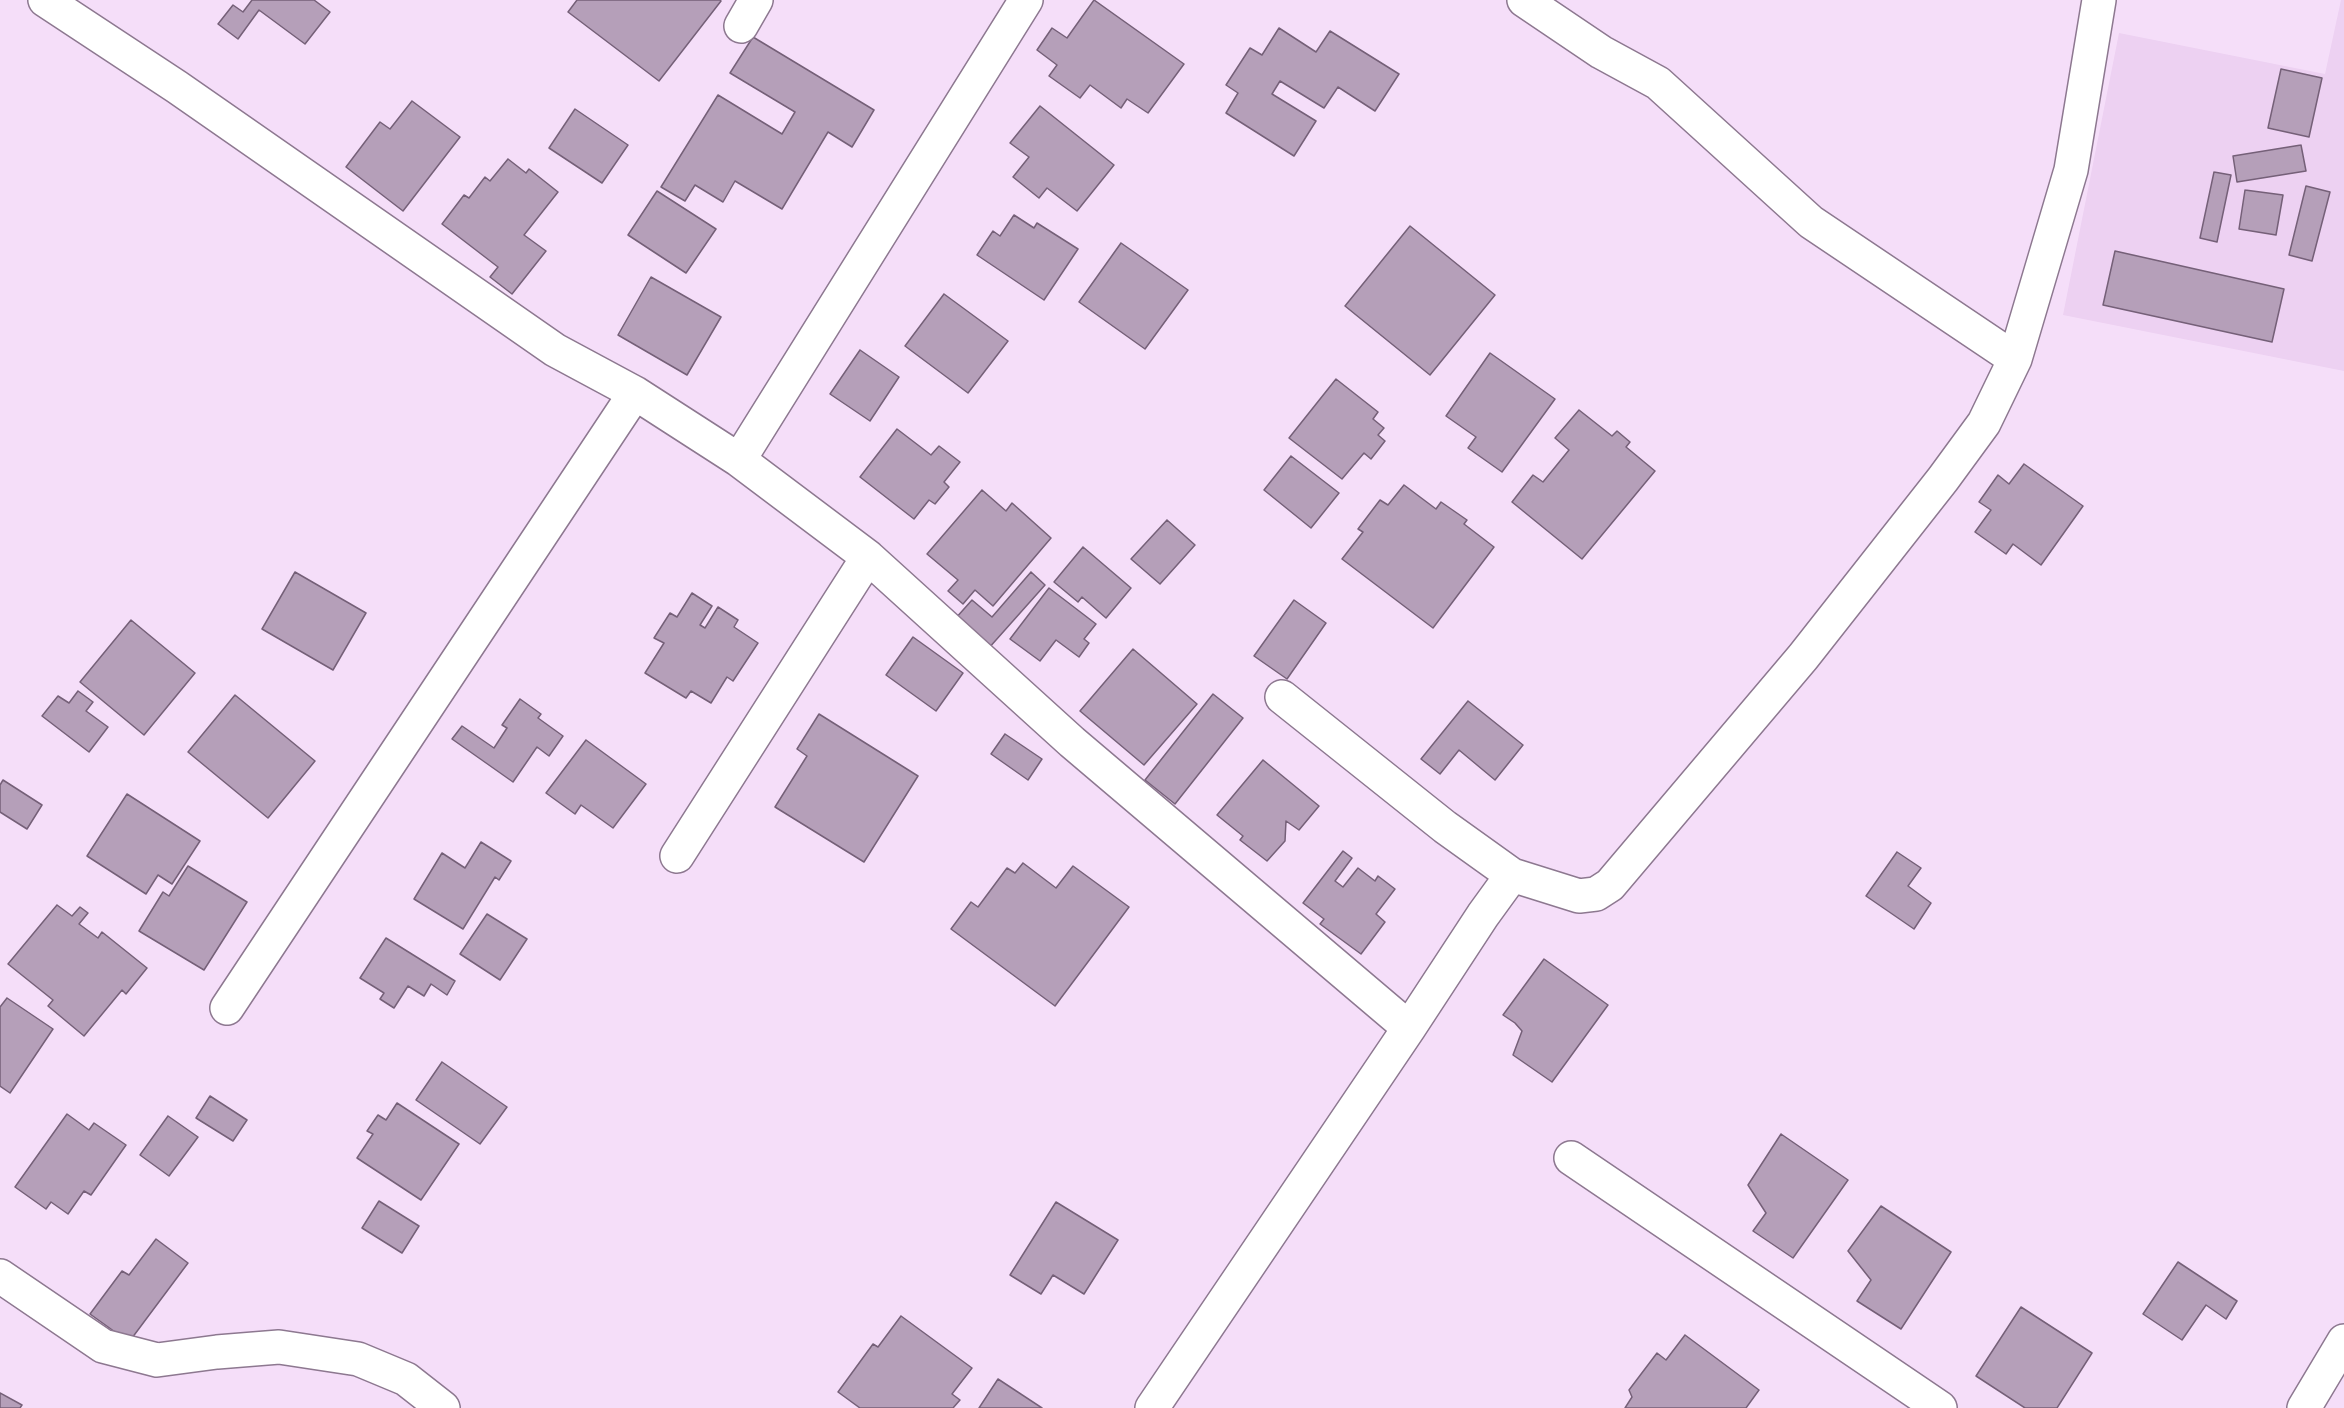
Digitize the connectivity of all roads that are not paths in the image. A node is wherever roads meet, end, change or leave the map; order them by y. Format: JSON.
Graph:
{"nodes":[{"id":1,"x":45,"y":0,"type":"edge"},
{"id":2,"x":1026,"y":0,"type":"edge"},
{"id":3,"x":1524,"y":0,"type":"edge"},
{"id":4,"x":2099,"y":0,"type":"edge"},
{"id":5,"x":2015,"y":359,"type":"junction"},
{"id":6,"x":635,"y":393,"type":"junction"},
{"id":7,"x":739,"y":460,"type":"junction"},
{"id":8,"x":868,"y":557,"type":"junction"},
{"id":9,"x":1282,"y":697,"type":"dead end"},
{"id":10,"x":677,"y":856,"type":"dead end"},
{"id":11,"x":1512,"y":875,"type":"junction"},
{"id":12,"x":227,"y":1008,"type":"dead end"},
{"id":13,"x":1409,"y":1028,"type":"junction"},
{"id":14,"x":1571,"y":1158,"type":"dead end"},
{"id":15,"x":0,"y":1276,"type":"edge"},
{"id":16,"x":2344,"y":1341,"type":"edge"},
{"id":17,"x":443,"y":1408,"type":"edge"},
{"id":18,"x":1152,"y":1408,"type":"edge"},
{"id":19,"x":1940,"y":1408,"type":"edge"},
{"id":20,"x":2304,"y":1408,"type":"edge"}],
"edges":[{"from":1,"to":6,"type":"street"},
{"from":2,"to":7,"type":"street"},
{"from":3,"to":5,"type":"street"},
{"from":4,"to":5,"type":"street"},
{"from":5,"to":11,"type":"street"},
{"from":6,"to":7,"type":"street"},
{"from":6,"to":12,"type":"street"},
{"from":7,"to":8,"type":"street"},
{"from":8,"to":10,"type":"street"},
{"from":8,"to":13,"type":"street"},
{"from":9,"to":11,"type":"street"},
{"from":11,"to":13,"type":"street"},
{"from":13,"to":18,"type":"street"},
{"from":14,"to":19,"type":"street"},
{"from":15,"to":17,"type":"street"},
{"from":16,"to":20,"type":"street"}]}
